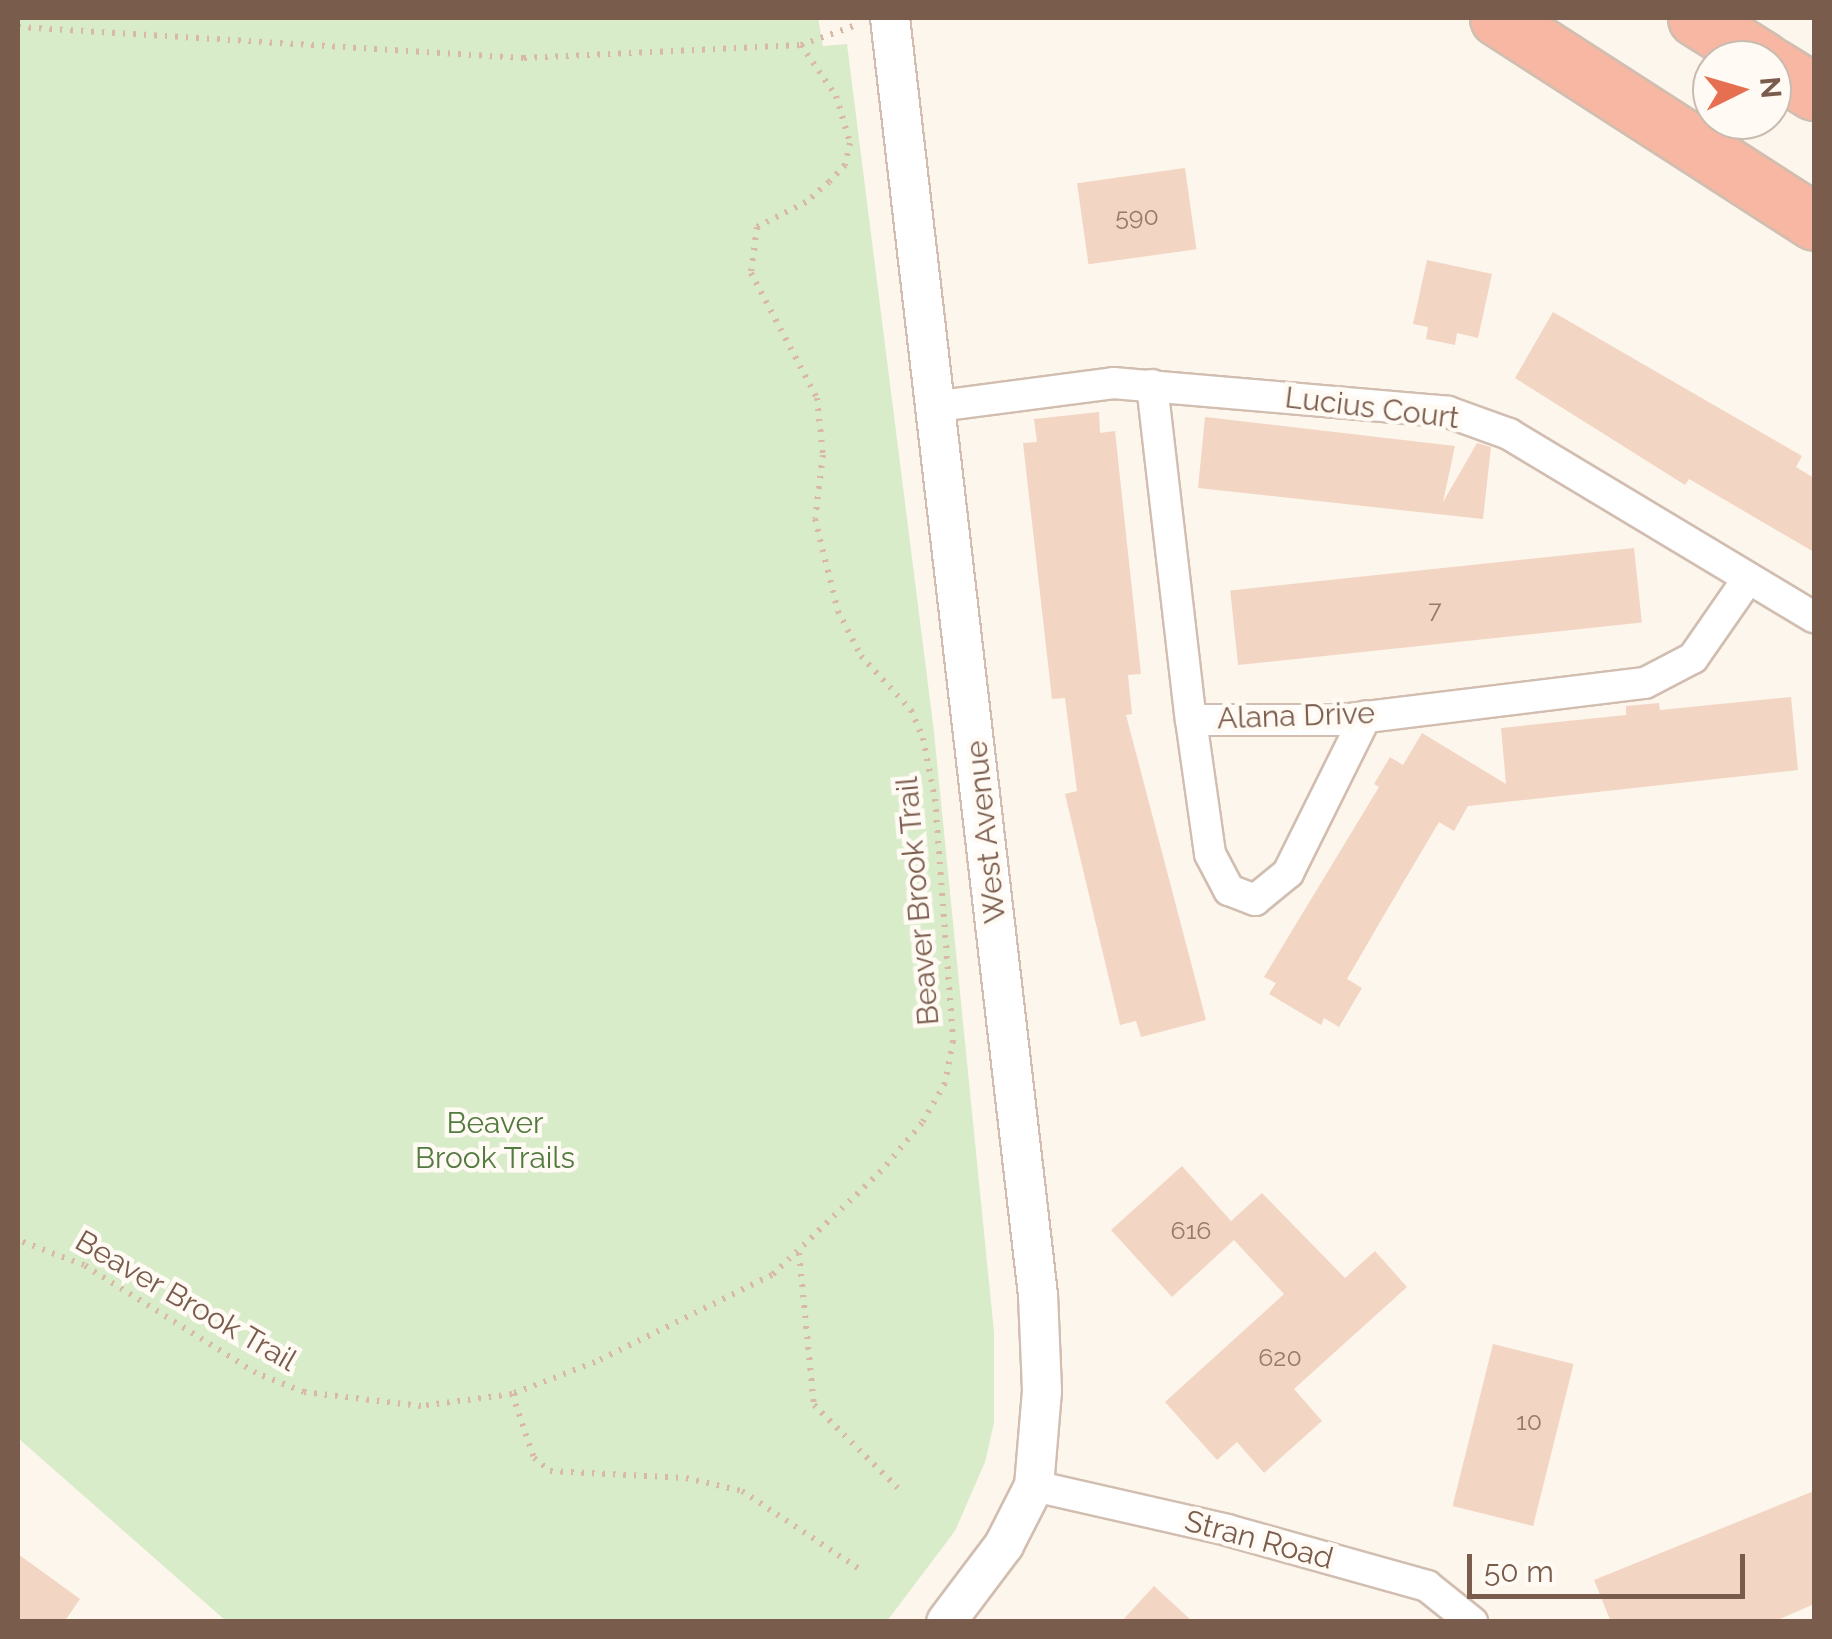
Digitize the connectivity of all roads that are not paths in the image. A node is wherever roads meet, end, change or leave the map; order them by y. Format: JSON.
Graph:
{"nodes":[{"id":1,"x":1498,"y":18,"type":"edge"},
{"id":2,"x":1696,"y":18,"type":"edge"},
{"id":3,"x":890,"y":19,"type":"edge"},
{"id":4,"x":1731,"y":40,"type":"edge"},
{"id":5,"x":1792,"y":78,"type":"edge"},
{"id":6,"x":1814,"y":92,"type":"edge"},
{"id":7,"x":1814,"y":222,"type":"edge"},
{"id":8,"x":1152,"y":384,"type":"junction"},
{"id":9,"x":939,"y":406,"type":"junction"},
{"id":10,"x":1748,"y":579,"type":"junction"},
{"id":11,"x":1814,"y":618,"type":"edge"},
{"id":12,"x":1366,"y":716,"type":"junction"},
{"id":13,"x":1190,"y":720,"type":"junction"},
{"id":14,"x":1034,"y":1486,"type":"junction"},
{"id":15,"x":946,"y":1622,"type":"edge"},
{"id":16,"x":1472,"y":1622,"type":"edge"}],
"edges":[{"from":1,"to":7,"type":"highway"},
{"from":2,"to":4,"type":"highway"},
{"from":3,"to":9,"type":"street","name":"West Avenue"},
{"from":5,"to":6,"type":"highway"},
{"from":8,"to":9,"type":"street","name":"Lucius Court"},
{"from":8,"to":10,"type":"street","name":"Lucius Court"},
{"from":8,"to":13,"type":"street","name":"Alana Drive"},
{"from":9,"to":14,"type":"street","name":"West Avenue"},
{"from":10,"to":11,"type":"street","name":"Lucius Court"},
{"from":10,"to":12,"type":"street","name":"Alana Drive"},
{"from":12,"to":13,"type":"street","name":"Alana Drive"},
{"from":12,"to":13,"type":"street"},
{"from":14,"to":15,"type":"street","name":"West Avenue"},
{"from":14,"to":16,"type":"street","name":"Stran Road"}]}
